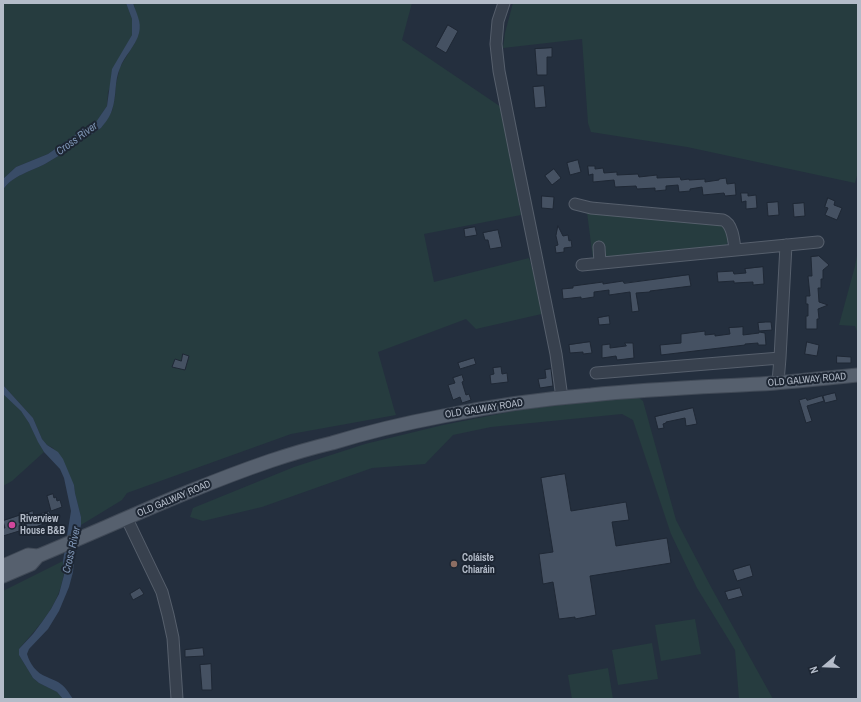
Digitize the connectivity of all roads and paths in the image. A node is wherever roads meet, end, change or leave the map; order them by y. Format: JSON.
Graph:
{"nodes":[{"id":1,"x":504,"y":3,"type":"edge"},
{"id":2,"x":575,"y":204,"type":"dead end"},
{"id":3,"x":818,"y":242,"type":"dead end"},
{"id":4,"x":786,"y":245,"type":"junction"},
{"id":5,"x":599,"y":247,"type":"dead end"},
{"id":6,"x":735,"y":250,"type":"junction"},
{"id":7,"x":600,"y":263,"type":"junction"},
{"id":8,"x":582,"y":265,"type":"dead end"},
{"id":9,"x":780,"y":358,"type":"junction"},
{"id":10,"x":596,"y":373,"type":"dead end"},
{"id":11,"x":858,"y":375,"type":"edge"},
{"id":12,"x":778,"y":382,"type":"junction"},
{"id":13,"x":562,"y":398,"type":"junction"},
{"id":14,"x":127,"y":518,"type":"junction"},
{"id":15,"x":38,"y":556,"type":"junction"},
{"id":16,"x":3,"y":566,"type":"edge"},
{"id":17,"x":3,"y":576,"type":"edge"},
{"id":18,"x":177,"y":699,"type":"edge"}],
"edges":[{"from":1,"to":13,"type":"street"},
{"from":2,"to":6,"type":"street"},
{"from":3,"to":4,"type":"street"},
{"from":4,"to":6,"type":"street"},
{"from":4,"to":9,"type":"street"},
{"from":5,"to":7,"type":"street"},
{"from":6,"to":7,"type":"street"},
{"from":7,"to":8,"type":"street"},
{"from":9,"to":10,"type":"street"},
{"from":9,"to":12,"type":"street"},
{"from":11,"to":12,"type":"main road","name":"OLD GALWAY ROAD"},
{"from":12,"to":13,"type":"main road","name":"OLD GALWAY ROAD"},
{"from":13,"to":14,"type":"main road","name":"OLD GALWAY ROAD"},
{"from":14,"to":15,"type":"main road","name":"OLD GALWAY ROAD"},
{"from":14,"to":18,"type":"street"},
{"from":15,"to":16,"type":"main road"},
{"from":15,"to":17,"type":"main road"}]}
